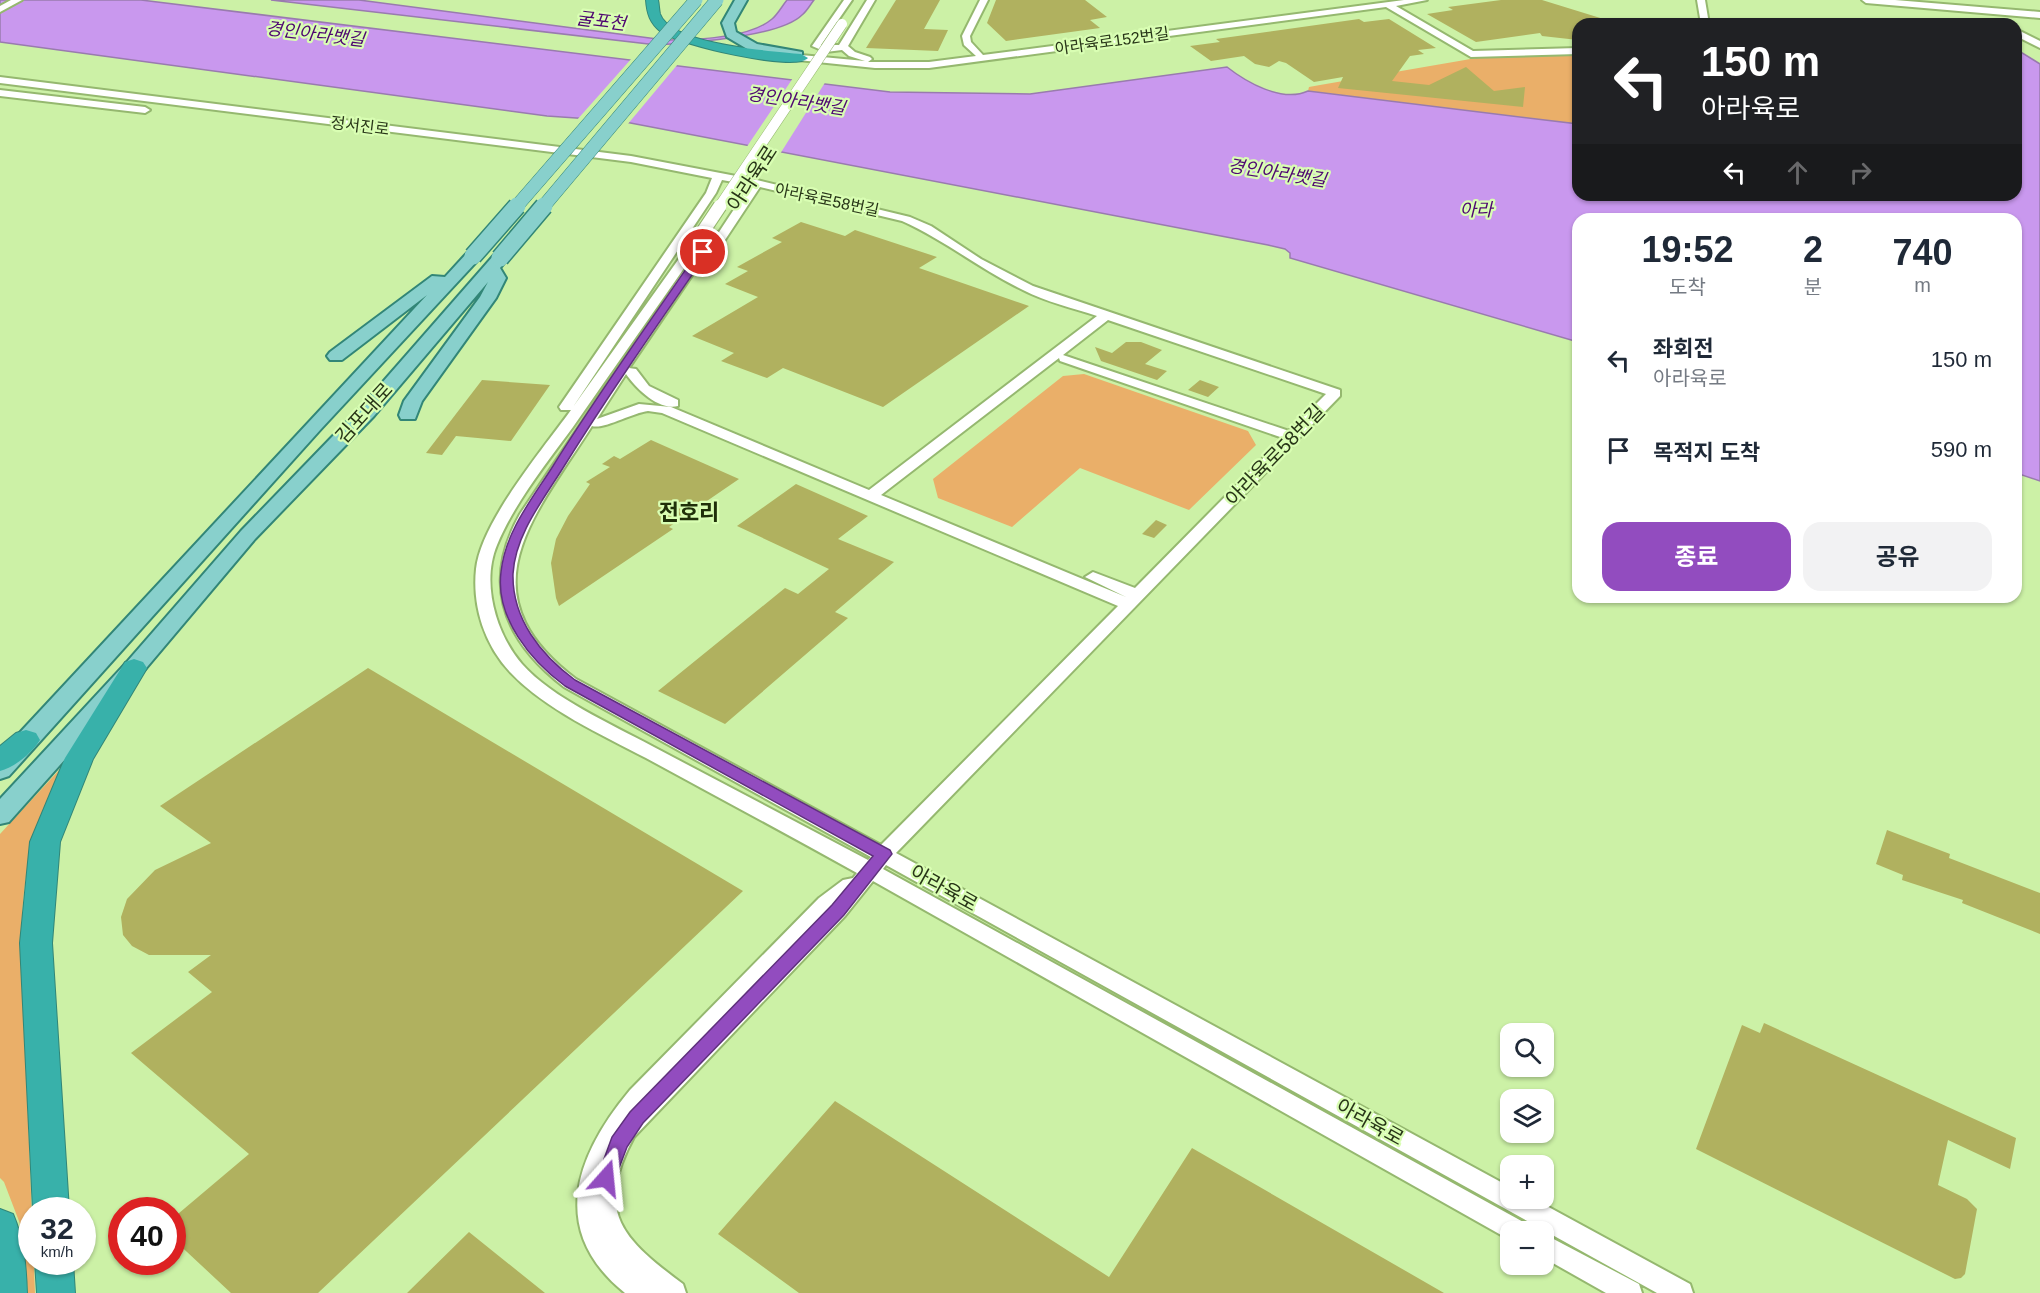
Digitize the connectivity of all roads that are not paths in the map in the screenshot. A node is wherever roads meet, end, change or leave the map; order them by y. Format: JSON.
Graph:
{"nodes":[{"id":1,"x":7,"y":0,"type":"edge"},
{"id":2,"x":18,"y":0,"type":"edge"},
{"id":3,"x":652,"y":0,"type":"edge"},
{"id":4,"x":696,"y":0,"type":"edge"},
{"id":5,"x":717,"y":0,"type":"edge"},
{"id":6,"x":741,"y":0,"type":"edge"},
{"id":7,"x":848,"y":0,"type":"edge"},
{"id":8,"x":856,"y":0,"type":"edge"},
{"id":9,"x":866,"y":0,"type":"edge"},
{"id":10,"x":871,"y":0,"type":"edge"},
{"id":11,"x":984,"y":0,"type":"edge"},
{"id":12,"x":1423,"y":0,"type":"edge"},
{"id":13,"x":1694,"y":0,"type":"edge"},
{"id":14,"x":1701,"y":0,"type":"edge"},
{"id":15,"x":1866,"y":0,"type":"edge"},
{"id":16,"x":1901,"y":0,"type":"edge"},
{"id":17,"x":1385,"y":1,"type":"edge"},
{"id":18,"x":0,"y":3,"type":"edge"},
{"id":19,"x":0,"y":9,"type":"edge"},
{"id":20,"x":2003,"y":10,"type":"junction"},
{"id":21,"x":2040,"y":13,"type":"edge"},
{"id":22,"x":1696,"y":18,"type":"edge"},
{"id":23,"x":1704,"y":18,"type":"edge"},
{"id":24,"x":2008,"y":18,"type":"edge"},
{"id":25,"x":846,"y":24,"type":"junction"},
{"id":26,"x":2022,"y":35,"type":"edge"},
{"id":27,"x":845,"y":43,"type":"junction"},
{"id":28,"x":2040,"y":45,"type":"edge"},
{"id":29,"x":1572,"y":51,"type":"edge"},
{"id":30,"x":979,"y":54,"type":"junction"},
{"id":31,"x":802,"y":57,"type":"junction"},
{"id":32,"x":886,"y":62,"type":"junction"},
{"id":33,"x":0,"y":80,"type":"edge"},
{"id":34,"x":0,"y":93,"type":"edge"},
{"id":35,"x":155,"y":111,"type":"dead end"},
{"id":36,"x":214,"y":118,"type":"dead end"},
{"id":37,"x":512,"y":144,"type":"junction"},
{"id":38,"x":720,"y":175,"type":"junction"},
{"id":39,"x":757,"y":183,"type":"junction"},
{"id":40,"x":711,"y":193,"type":"junction"},
{"id":41,"x":748,"y":195,"type":"junction"},
{"id":42,"x":709,"y":234,"type":"junction"},
{"id":43,"x":468,"y":262,"type":"junction"},
{"id":44,"x":496,"y":263,"type":"junction"},
{"id":45,"x":1110,"y":316,"type":"junction"},
{"id":46,"x":336,"y":356,"type":"dead end"},
{"id":47,"x":1065,"y":358,"type":"junction"},
{"id":48,"x":631,"y":372,"type":"junction"},
{"id":49,"x":408,"y":415,"type":"dead end"},
{"id":50,"x":597,"y":424,"type":"junction"},
{"id":51,"x":1292,"y":437,"type":"junction"},
{"id":52,"x":542,"y":459,"type":"junction"},
{"id":53,"x":562,"y":463,"type":"junction"},
{"id":54,"x":881,"y":494,"type":"junction"},
{"id":55,"x":1132,"y":599,"type":"junction"},
{"id":56,"x":134,"y":668,"type":"junction"},
{"id":57,"x":26,"y":740,"type":"junction"},
{"id":58,"x":0,"y":761,"type":"edge"},
{"id":59,"x":0,"y":770,"type":"edge"},
{"id":60,"x":0,"y":815,"type":"edge"},
{"id":61,"x":877,"y":862,"type":"junction"},
{"id":62,"x":50,"y":1197,"type":"edge"},
{"id":63,"x":1500,"y":1221,"type":"edge"},
{"id":64,"x":0,"y":1226,"type":"edge"},
{"id":65,"x":1554,"y":1251,"type":"edge"},
{"id":66,"x":55,"y":1275,"type":"edge"},
{"id":67,"x":8,"y":1293,"type":"edge"},
{"id":68,"x":56,"y":1293,"type":"edge"},
{"id":69,"x":645,"y":1293,"type":"edge"},
{"id":70,"x":674,"y":1293,"type":"edge"},
{"id":71,"x":1630,"y":1293,"type":"edge"},
{"id":72,"x":1681,"y":1293,"type":"edge"}],
"edges":[{"from":1,"to":18,"type":"street"},
{"from":2,"to":19,"type":"street"},
{"from":3,"to":31,"type":"highway"},
{"from":4,"to":43,"type":"main road","name":"김포대로","bridge":true},
{"from":5,"to":44,"type":"main road","name":"김포대로","bridge":true},
{"from":6,"to":31,"type":"main road"},
{"from":7,"to":27,"type":"street"},
{"from":8,"to":25,"type":"street","name":"아라육로"},
{"from":9,"to":25,"type":"street","name":"아라육로"},
{"from":10,"to":27,"type":"street"},
{"from":11,"to":30,"type":"street"},
{"from":12,"to":17,"type":"street","name":"아라육로152번길"},
{"from":13,"to":22,"type":"street"},
{"from":14,"to":23,"type":"street"},
{"from":15,"to":20,"type":"street"},
{"from":16,"to":20,"type":"street"},
{"from":17,"to":29,"type":"street"},
{"from":17,"to":30,"type":"street","name":"아라육로152번길"},
{"from":17,"to":31,"type":"street","name":"아라육로152번길"},
{"from":20,"to":21,"type":"street"},
{"from":20,"to":24,"type":"street"},
{"from":25,"to":42,"type":"street","name":"아라육로"},
{"from":26,"to":28,"type":"street"},
{"from":27,"to":32,"type":"street"},
{"from":30,"to":32,"type":"street","name":"아라육로152번길"},
{"from":31,"to":32,"type":"street","name":"아라육로152번길"},
{"from":33,"to":37,"type":"street","name":"정서진로"},
{"from":34,"to":35,"type":"street"},
{"from":36,"to":37,"type":"street"},
{"from":37,"to":38,"type":"street","name":"정서진로"},
{"from":38,"to":39,"type":"street","name":"아라육로58번길"},
{"from":38,"to":40,"type":"street"},
{"from":39,"to":41,"type":"street"},
{"from":39,"to":45,"type":"street","name":"아라육로58번길"},
{"from":40,"to":41,"type":"street"},
{"from":40,"to":52,"type":"street"},
{"from":41,"to":48,"type":"street"},
{"from":42,"to":52,"type":"street","name":"아라육로"},
{"from":42,"to":53,"type":"street","name":"아라육로"},
{"from":43,"to":46,"type":"main road"},
{"from":43,"to":57,"type":"main road","name":"김포대로"},
{"from":44,"to":49,"type":"main road"},
{"from":44,"to":56,"type":"main road","name":"김포대로"},
{"from":45,"to":47,"type":"street"},
{"from":45,"to":51,"type":"street","name":"아라육로58번길"},
{"from":45,"to":54,"type":"street"},
{"from":47,"to":51,"type":"street"},
{"from":47,"to":54,"type":"street"},
{"from":48,"to":50,"type":"street"},
{"from":48,"to":54,"type":"street"},
{"from":50,"to":53,"type":"street"},
{"from":50,"to":54,"type":"street"},
{"from":51,"to":55,"type":"street","name":"아라육로58번길"},
{"from":52,"to":61,"type":"street","name":"아라육로"},
{"from":53,"to":61,"type":"street","name":"아라육로"},
{"from":54,"to":55,"type":"street"},
{"from":55,"to":61,"type":"street","name":"아라육로58번길"},
{"from":56,"to":60,"type":"main road","name":"김포대로"},
{"from":56,"to":62,"type":"highway"},
{"from":57,"to":58,"type":"highway"},
{"from":57,"to":59,"type":"main road","name":"김포대로"},
{"from":61,"to":63,"type":"street","name":"아라육로"},
{"from":61,"to":69,"type":"street"},
{"from":61,"to":70,"type":"street"},
{"from":61,"to":72,"type":"street","name":"아라육로"},
{"from":64,"to":67,"type":"highway"},
{"from":65,"to":71,"type":"street"},
{"from":66,"to":68,"type":"highway"}]}
